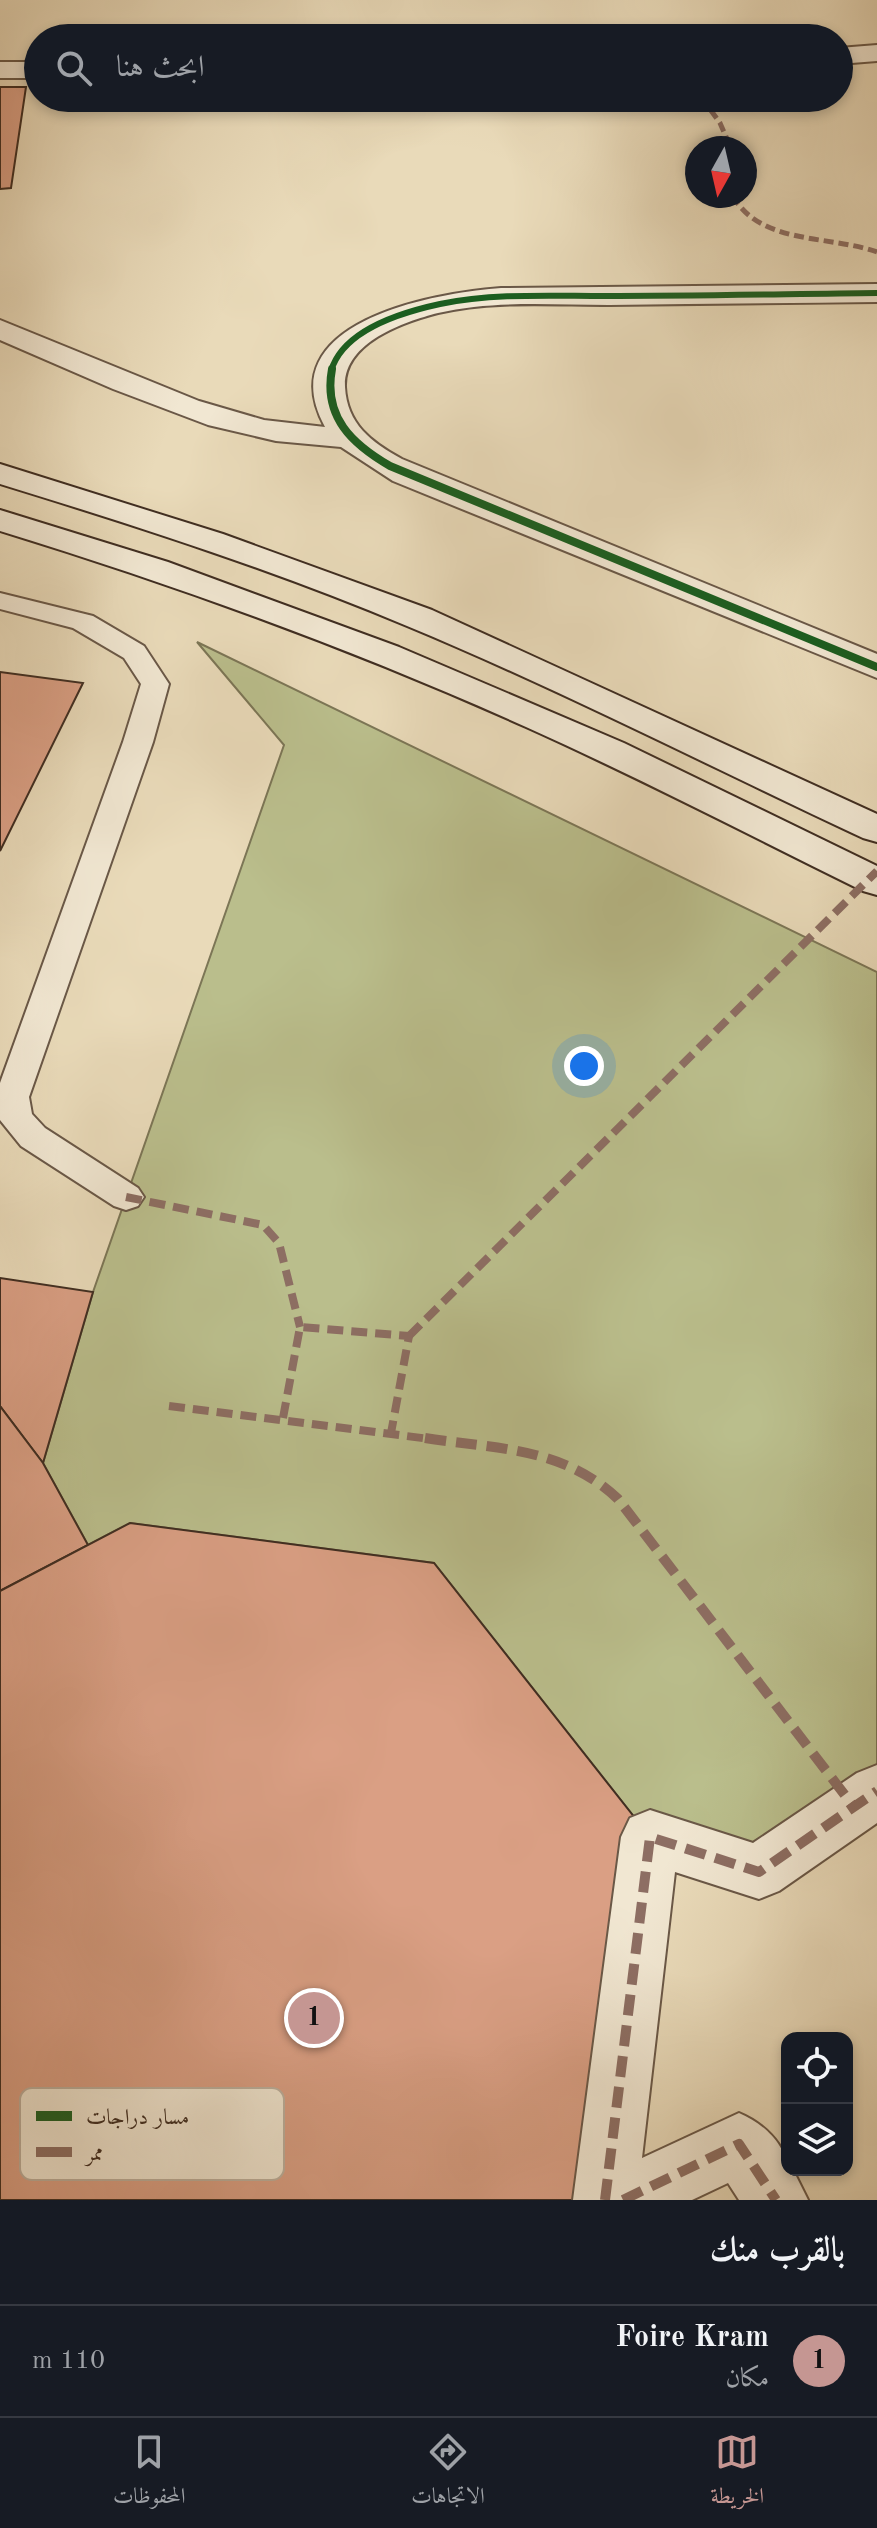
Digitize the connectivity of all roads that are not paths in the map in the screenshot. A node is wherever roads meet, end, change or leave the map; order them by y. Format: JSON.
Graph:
{"nodes":[{"id":1,"x":877,"y":53,"type":"edge"},
{"id":2,"x":853,"y":55,"type":"edge"},
{"id":3,"x":0,"y":70,"type":"edge"},
{"id":4,"x":24,"y":70,"type":"edge"},
{"id":5,"x":877,"y":293,"type":"edge"},
{"id":6,"x":0,"y":329,"type":"edge"},
{"id":7,"x":350,"y":438,"type":"junction"},
{"id":8,"x":0,"y":474,"type":"edge"},
{"id":9,"x":0,"y":520,"type":"edge"},
{"id":10,"x":0,"y":601,"type":"edge"},
{"id":11,"x":877,"y":667,"type":"edge"},
{"id":12,"x":877,"y":829,"type":"edge"},
{"id":13,"x":877,"y":882,"type":"edge"},
{"id":14,"x":126,"y":1197,"type":"dead end"},
{"id":15,"x":877,"y":1791,"type":"edge"},
{"id":16,"x":605,"y":2200,"type":"edge"},
{"id":17,"x":623,"y":2200,"type":"edge"},
{"id":18,"x":776,"y":2200,"type":"edge"}],
"edges":[{"from":1,"to":2,"type":"street"},
{"from":3,"to":4,"type":"street"},
{"from":5,"to":7,"type":"street"},
{"from":6,"to":7,"type":"street"},
{"from":7,"to":11,"type":"street"},
{"from":8,"to":12,"type":"street"},
{"from":9,"to":13,"type":"street"},
{"from":10,"to":14,"type":"lane"},
{"from":15,"to":16,"type":"street"},
{"from":17,"to":18,"type":"street"}]}
